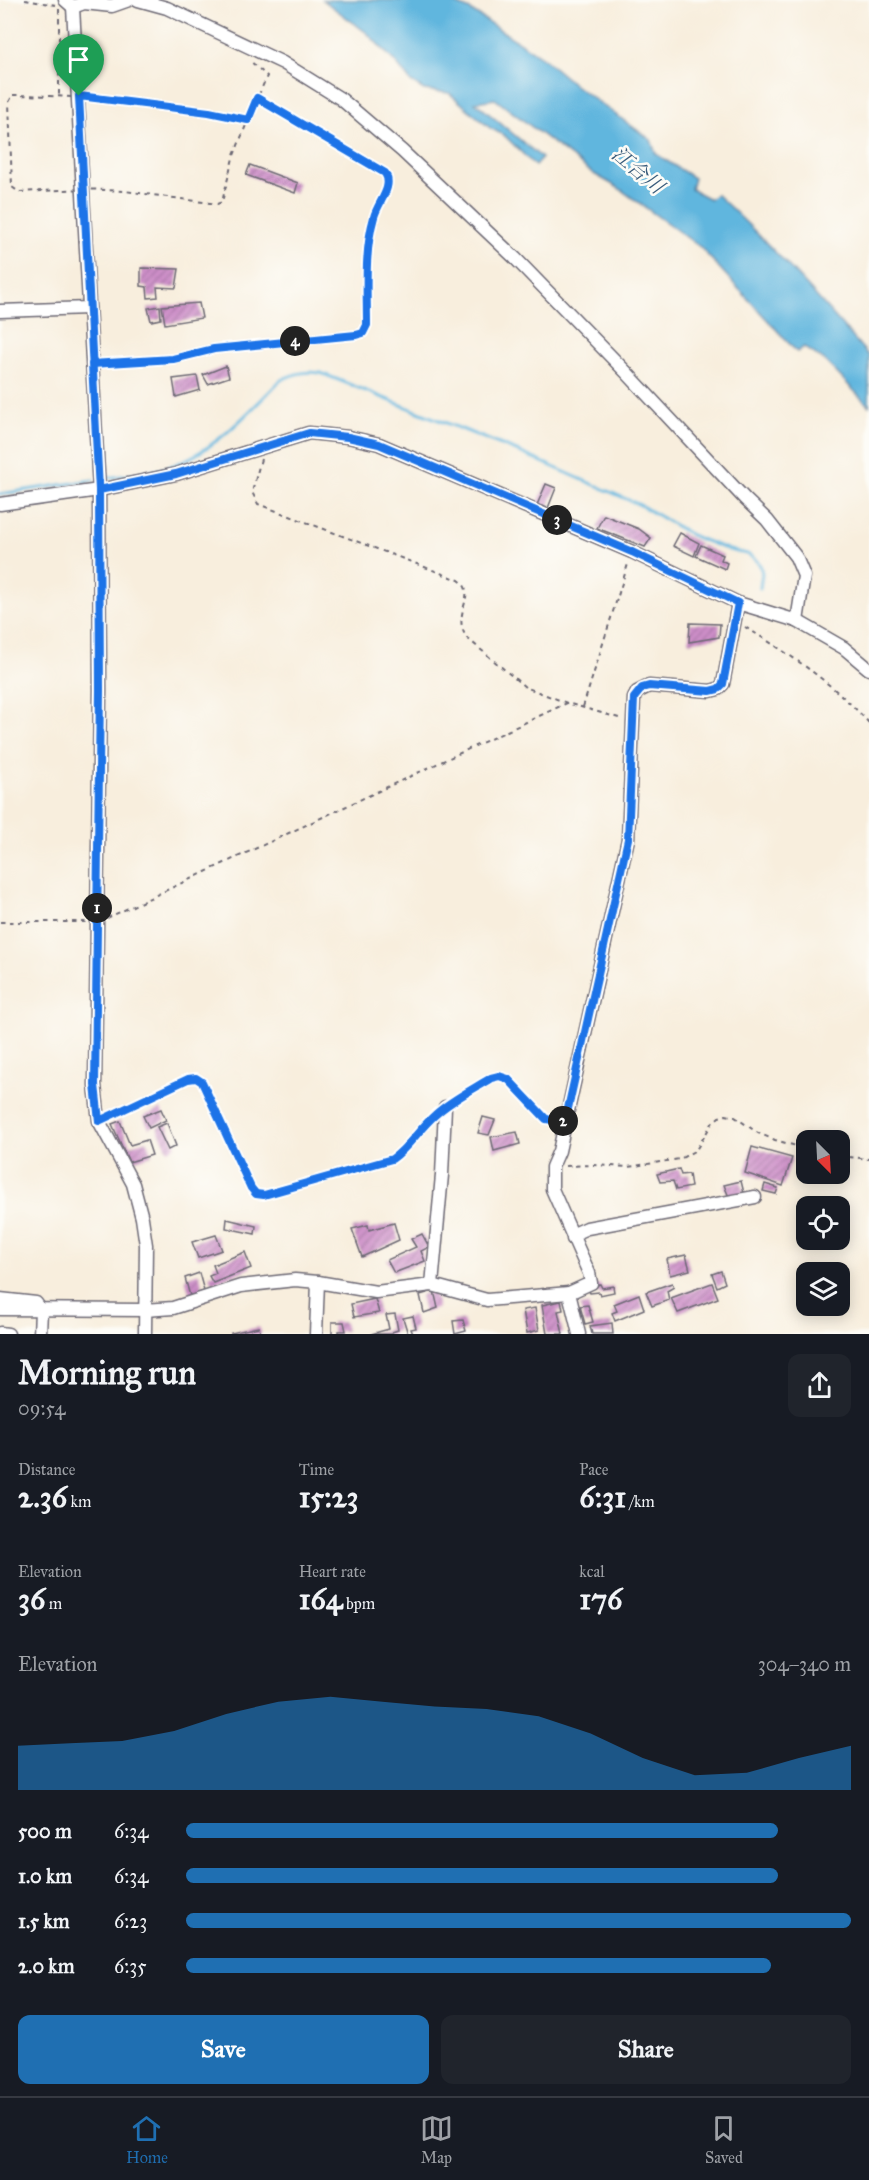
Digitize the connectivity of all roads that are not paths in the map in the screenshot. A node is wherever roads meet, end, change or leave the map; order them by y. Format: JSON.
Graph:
{"nodes":[{"id":1,"x":129,"y":0,"type":"edge"},
{"id":2,"x":138,"y":0,"type":"edge"},
{"id":3,"x":66,"y":4,"type":"edge"},
{"id":4,"x":89,"y":308,"type":"junction"},
{"id":5,"x":0,"y":311,"type":"edge"},
{"id":6,"x":99,"y":490,"type":"junction"},
{"id":7,"x":0,"y":504,"type":"edge"},
{"id":8,"x":738,"y":603,"type":"junction"},
{"id":9,"x":796,"y":621,"type":"junction"},
{"id":10,"x":869,"y":669,"type":"edge"},
{"id":11,"x":445,"y":1107,"type":"road end"},
{"id":12,"x":755,"y":1197,"type":"dead end"},
{"id":13,"x":573,"y":1239,"type":"junction"},
{"id":14,"x":318,"y":1282,"type":"junction"},
{"id":15,"x":432,"y":1285,"type":"junction"},
{"id":16,"x":569,"y":1293,"type":"junction"},
{"id":17,"x":0,"y":1299,"type":"edge"},
{"id":18,"x":0,"y":1309,"type":"edge"},
{"id":19,"x":41,"y":1310,"type":"junction"},
{"id":20,"x":145,"y":1310,"type":"junction"},
{"id":21,"x":0,"y":1333,"type":"edge"},
{"id":22,"x":8,"y":1334,"type":"edge"},
{"id":23,"x":40,"y":1334,"type":"edge"},
{"id":24,"x":145,"y":1334,"type":"edge"},
{"id":25,"x":316,"y":1334,"type":"edge"},
{"id":26,"x":579,"y":1334,"type":"edge"}],
"edges":[{"from":1,"to":3,"type":"street"},
{"from":2,"to":9,"type":"street"},
{"from":3,"to":4,"type":"street"},
{"from":4,"to":5,"type":"street"},
{"from":4,"to":6,"type":"street"},
{"from":6,"to":7,"type":"street"},
{"from":6,"to":8,"type":"street"},
{"from":6,"to":20,"type":"street"},
{"from":8,"to":9,"type":"street"},
{"from":8,"to":13,"type":"street"},
{"from":9,"to":10,"type":"street"},
{"from":11,"to":15,"type":"street"},
{"from":12,"to":13,"type":"street"},
{"from":13,"to":16,"type":"street"},
{"from":14,"to":15,"type":"street"},
{"from":14,"to":20,"type":"street"},
{"from":14,"to":25,"type":"street"},
{"from":15,"to":16,"type":"street"},
{"from":16,"to":26,"type":"street"},
{"from":17,"to":19,"type":"street"},
{"from":18,"to":19,"type":"street"},
{"from":19,"to":20,"type":"street"},
{"from":19,"to":23,"type":"street"},
{"from":20,"to":24,"type":"street"},
{"from":21,"to":22,"type":"street"}]}
